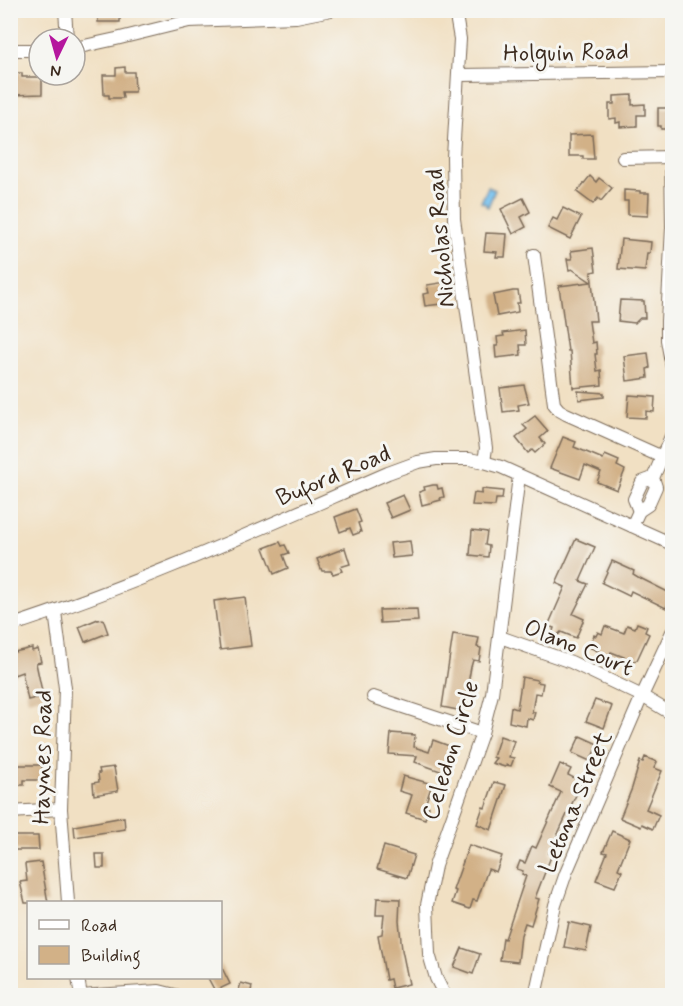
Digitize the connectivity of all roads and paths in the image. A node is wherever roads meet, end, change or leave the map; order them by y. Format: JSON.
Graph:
{"nodes":[{"id":1,"x":65,"y":10,"type":"edge"},
{"id":2,"x":332,"y":10,"type":"edge"},
{"id":3,"x":455,"y":10,"type":"edge"},
{"id":4,"x":66,"y":27,"type":"edge"},
{"id":5,"x":87,"y":45,"type":"edge"},
{"id":6,"x":10,"y":50,"type":"edge"},
{"id":7,"x":27,"y":50,"type":"edge"},
{"id":8,"x":672,"y":72,"type":"edge"},
{"id":9,"x":459,"y":75,"type":"junction"},
{"id":10,"x":672,"y":157,"type":"edge"},
{"id":11,"x":623,"y":158,"type":"dead end"},
{"id":12,"x":534,"y":255,"type":"dead end"},
{"id":13,"x":672,"y":369,"type":"edge"},
{"id":14,"x":672,"y":434,"type":"edge"},
{"id":15,"x":662,"y":457,"type":"junction"},
{"id":16,"x":484,"y":462,"type":"junction"},
{"id":17,"x":519,"y":476,"type":"junction"},
{"id":18,"x":632,"y":526,"type":"junction"},
{"id":19,"x":672,"y":544,"type":"edge"},
{"id":20,"x":56,"y":612,"type":"junction"},
{"id":21,"x":10,"y":626,"type":"edge"},
{"id":22,"x":672,"y":632,"type":"edge"},
{"id":23,"x":500,"y":637,"type":"junction"},
{"id":24,"x":642,"y":696,"type":"junction"},
{"id":25,"x":373,"y":697,"type":"dead end"},
{"id":26,"x":672,"y":714,"type":"edge"},
{"id":27,"x":482,"y":733,"type":"junction"},
{"id":28,"x":61,"y":809,"type":"junction"},
{"id":29,"x":10,"y":812,"type":"edge"},
{"id":30,"x":68,"y":901,"type":"edge"},
{"id":31,"x":78,"y":979,"type":"edge"},
{"id":32,"x":81,"y":995,"type":"edge"},
{"id":33,"x":179,"y":996,"type":"edge"},
{"id":34,"x":445,"y":996,"type":"edge"},
{"id":35,"x":535,"y":996,"type":"edge"}],
"edges":[{"from":1,"to":4,"type":"street"},
{"from":2,"to":5,"type":"street"},
{"from":3,"to":9,"type":"street","name":"Nicholas Road"},
{"from":6,"to":7,"type":"street"},
{"from":8,"to":9,"type":"street","name":"Holguin Road"},
{"from":9,"to":16,"type":"street","name":"Nicholas Road"},
{"from":10,"to":11,"type":"street"},
{"from":10,"to":13,"type":"street"},
{"from":12,"to":15,"type":"street"},
{"from":14,"to":15,"type":"street"},
{"from":15,"to":18,"type":"street"},
{"from":16,"to":17,"type":"street","name":"Buford Road"},
{"from":16,"to":20,"type":"street","name":"Buford Road"},
{"from":17,"to":18,"type":"street","name":"Buford Road"},
{"from":17,"to":23,"type":"street","name":"Celedon Circle"},
{"from":18,"to":19,"type":"street","name":"Buford Road"},
{"from":20,"to":21,"type":"street","name":"Buford Road"},
{"from":20,"to":28,"type":"street","name":"Haynes Road"},
{"from":22,"to":24,"type":"street","name":"Letona Street"},
{"from":23,"to":24,"type":"street","name":"Olano Court"},
{"from":23,"to":27,"type":"street","name":"Celedon Circle"},
{"from":24,"to":26,"type":"street","name":"Olano Court"},
{"from":24,"to":35,"type":"street","name":"Letona Street"},
{"from":25,"to":27,"type":"street"},
{"from":27,"to":34,"type":"street","name":"Celedon Circle"},
{"from":28,"to":29,"type":"street"},
{"from":28,"to":30,"type":"street","name":"Haynes Road"},
{"from":31,"to":32,"type":"street"},
{"from":32,"to":33,"type":"street"}]}
